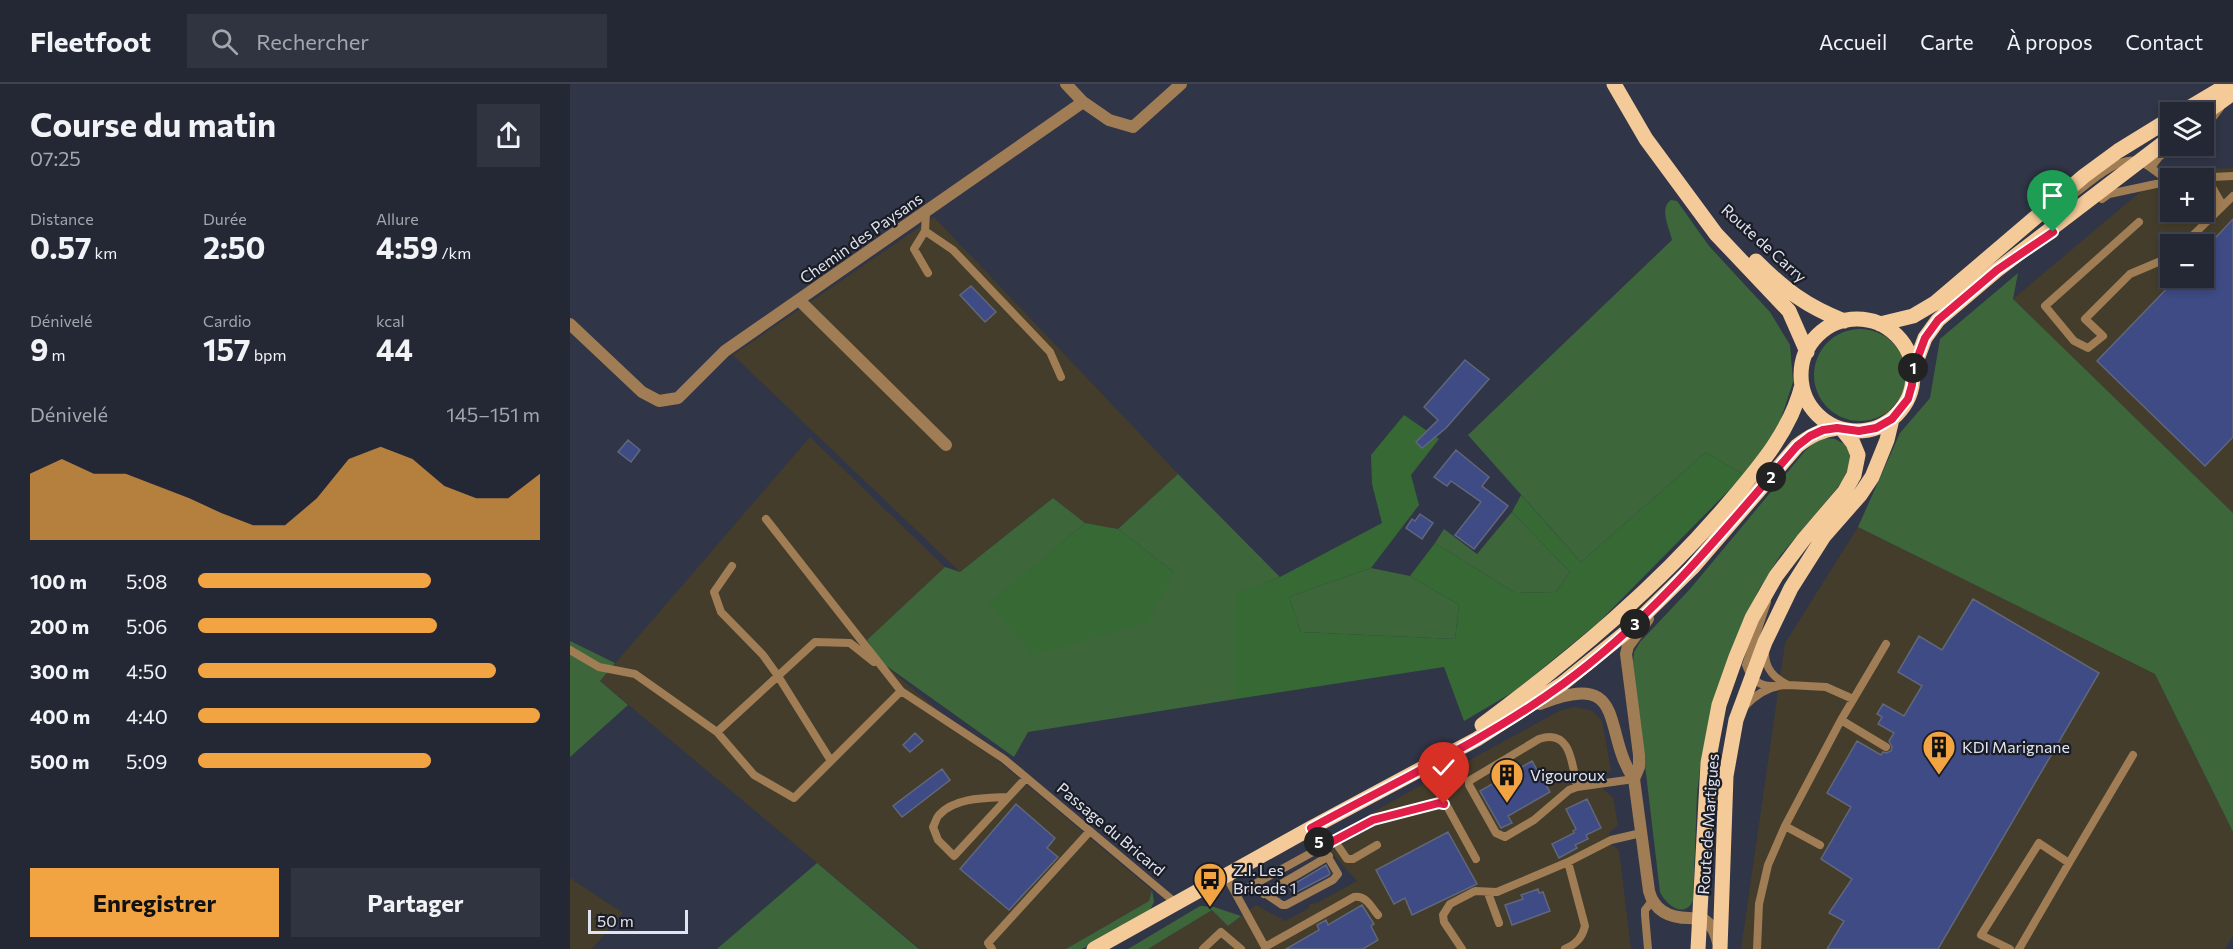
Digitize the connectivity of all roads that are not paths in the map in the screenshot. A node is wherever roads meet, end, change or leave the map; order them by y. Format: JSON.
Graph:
{"nodes":[{"id":1,"x":1066,"y":84,"type":"edge"},
{"id":2,"x":1181,"y":84,"type":"edge"},
{"id":3,"x":1614,"y":84,"type":"edge"},
{"id":4,"x":2231,"y":90,"type":"edge"},
{"id":5,"x":1083,"y":102,"type":"junction"},
{"id":6,"x":2204,"y":102,"type":"edge"},
{"id":7,"x":2214,"y":105,"type":"edge"},
{"id":8,"x":2214,"y":116,"type":"edge"},
{"id":9,"x":2160,"y":125,"type":"edge"},
{"id":10,"x":2160,"y":148,"type":"edge"},
{"id":11,"x":2160,"y":156,"type":"edge"},
{"id":12,"x":2145,"y":164,"type":"junction"},
{"id":13,"x":2160,"y":176,"type":"edge"},
{"id":14,"x":2233,"y":176,"type":"edge"},
{"id":15,"x":2214,"y":178,"type":"edge"},
{"id":16,"x":2160,"y":183,"type":"edge"},
{"id":17,"x":2214,"y":190,"type":"edge"},
{"id":18,"x":2233,"y":196,"type":"edge"},
{"id":19,"x":1694,"y":205,"type":"junction"},
{"id":20,"x":2218,"y":210,"type":"junction"},
{"id":21,"x":926,"y":213,"type":"junction"},
{"id":22,"x":2139,"y":222,"type":"dead end"},
{"id":23,"x":2020,"y":230,"type":"junction"},
{"id":24,"x":925,"y":231,"type":"junction"},
{"id":25,"x":2194,"y":234,"type":"edge"},
{"id":26,"x":2160,"y":261,"type":"edge"},
{"id":27,"x":1997,"y":270,"type":"junction"},
{"id":28,"x":928,"y":273,"type":"dead end"},
{"id":29,"x":799,"y":300,"type":"junction"},
{"id":30,"x":1844,"y":321,"type":"junction"},
{"id":31,"x":570,"y":324,"type":"edge"},
{"id":32,"x":1880,"y":324,"type":"junction"},
{"id":33,"x":1807,"y":352,"type":"junction"},
{"id":34,"x":1913,"y":370,"type":"junction"},
{"id":35,"x":1062,"y":377,"type":"dead end"},
{"id":36,"x":1802,"y":385,"type":"junction"},
{"id":37,"x":1892,"y":419,"type":"junction"},
{"id":38,"x":1840,"y":428,"type":"junction"},
{"id":39,"x":946,"y":445,"type":"dead end"},
{"id":40,"x":766,"y":519,"type":"dead end"},
{"id":41,"x":732,"y":566,"type":"dead end"},
{"id":42,"x":1776,"y":576,"type":"junction"},
{"id":43,"x":1671,"y":589,"type":"junction"},
{"id":44,"x":1765,"y":642,"type":"junction"},
{"id":45,"x":1886,"y":644,"type":"dead end"},
{"id":46,"x":570,"y":650,"type":"edge"},
{"id":47,"x":886,"y":672,"type":"junction"},
{"id":48,"x":778,"y":676,"type":"junction"},
{"id":49,"x":1752,"y":677,"type":"junction"},
{"id":50,"x":1788,"y":684,"type":"junction"},
{"id":51,"x":1774,"y":686,"type":"junction"},
{"id":52,"x":901,"y":691,"type":"junction"},
{"id":53,"x":1853,"y":699,"type":"junction"},
{"id":54,"x":1524,"y":710,"type":"junction"},
{"id":55,"x":1736,"y":720,"type":"junction"},
{"id":56,"x":1841,"y":720,"type":"junction"},
{"id":57,"x":717,"y":732,"type":"junction"},
{"id":58,"x":1886,"y":747,"type":"dead end"},
{"id":59,"x":2133,"y":755,"type":"dead end"},
{"id":60,"x":831,"y":761,"type":"junction"},
{"id":61,"x":1026,"y":778,"type":"junction"},
{"id":62,"x":1634,"y":779,"type":"junction"},
{"id":63,"x":1577,"y":787,"type":"junction"},
{"id":64,"x":1008,"y":797,"type":"junction"},
{"id":65,"x":1350,"y":806,"type":"junction"},
{"id":66,"x":1785,"y":826,"type":"junction"},
{"id":67,"x":1311,"y":828,"type":"junction"},
{"id":68,"x":1090,"y":831,"type":"junction"},
{"id":69,"x":1641,"y":833,"type":"junction"},
{"id":70,"x":1334,"y":840,"type":"junction"},
{"id":71,"x":1820,"y":845,"type":"dead end"},
{"id":72,"x":1377,"y":846,"type":"dead end"},
{"id":73,"x":1322,"y":847,"type":"junction"},
{"id":74,"x":1329,"y":856,"type":"junction"},
{"id":75,"x":1476,"y":859,"type":"dead end"},
{"id":76,"x":1568,"y":862,"type":"junction"},
{"id":77,"x":2069,"y":862,"type":"junction"},
{"id":78,"x":1226,"y":876,"type":"junction"},
{"id":79,"x":1253,"y":885,"type":"junction"},
{"id":80,"x":1488,"y":893,"type":"junction"},
{"id":81,"x":1236,"y":894,"type":"junction"},
{"id":82,"x":1264,"y":894,"type":"junction"},
{"id":83,"x":1653,"y":901,"type":"junction"},
{"id":84,"x":1177,"y":904,"type":"junction"},
{"id":85,"x":1378,"y":915,"type":"dead end"},
{"id":86,"x":1700,"y":918,"type":"junction"},
{"id":87,"x":1498,"y":923,"type":"dead end"},
{"id":88,"x":1720,"y":948,"type":"edge"},
{"id":89,"x":992,"y":949,"type":"edge"},
{"id":90,"x":1094,"y":949,"type":"edge"},
{"id":91,"x":1111,"y":949,"type":"edge"},
{"id":92,"x":1203,"y":949,"type":"edge"},
{"id":93,"x":1241,"y":949,"type":"edge"},
{"id":94,"x":1462,"y":949,"type":"edge"},
{"id":95,"x":1565,"y":949,"type":"edge"},
{"id":96,"x":1648,"y":949,"type":"edge"},
{"id":97,"x":1698,"y":949,"type":"edge"},
{"id":98,"x":1757,"y":949,"type":"edge"},
{"id":99,"x":2010,"y":949,"type":"edge"},
{"id":100,"x":2019,"y":949,"type":"edge"}],
"edges":[{"from":1,"to":5,"type":"street"},
{"from":2,"to":5,"type":"street"},
{"from":3,"to":19,"type":"main road","name":"Route de Carry"},
{"from":4,"to":6,"type":"main road"},
{"from":4,"to":7,"type":"main road"},
{"from":4,"to":8,"type":"lane"},
{"from":5,"to":21,"type":"street","name":"Chemin des Paysans"},
{"from":9,"to":23,"type":"main road"},
{"from":10,"to":12,"type":"main road"},
{"from":11,"to":12,"type":"lane"},
{"from":12,"to":13,"type":"lane"},
{"from":12,"to":23,"type":"lane"},
{"from":12,"to":27,"type":"main road"},
{"from":14,"to":15,"type":"lane"},
{"from":16,"to":27,"type":"lane"},
{"from":17,"to":20,"type":"lane"},
{"from":18,"to":20,"type":"lane"},
{"from":19,"to":30,"type":"main road","name":"Route de Carry"},
{"from":19,"to":33,"type":"main road","name":"Route de Carry"},
{"from":20,"to":25,"type":"lane"},
{"from":21,"to":24,"type":"lane"},
{"from":21,"to":29,"type":"street","name":"Chemin des Paysans"},
{"from":22,"to":26,"type":"lane"},
{"from":23,"to":32,"type":"main road"},
{"from":24,"to":28,"type":"lane"},
{"from":24,"to":35,"type":"lane"},
{"from":27,"to":34,"type":"main road"},
{"from":29,"to":31,"type":"street","name":"Chemin des Paysans"},
{"from":29,"to":39,"type":"street"},
{"from":30,"to":32,"type":"main road"},
{"from":30,"to":33,"type":"main road"},
{"from":32,"to":34,"type":"main road"},
{"from":33,"to":36,"type":"main road"},
{"from":34,"to":37,"type":"main road"},
{"from":36,"to":38,"type":"main road"},
{"from":36,"to":65,"type":"main road"},
{"from":37,"to":38,"type":"main road"},
{"from":37,"to":44,"type":"main road","name":"Route de Martigues"},
{"from":38,"to":42,"type":"main road","name":"Route de Martigues"},
{"from":38,"to":43,"type":"main road"},
{"from":40,"to":47,"type":"lane"},
{"from":41,"to":48,"type":"lane"},
{"from":42,"to":49,"type":"lane"},
{"from":42,"to":86,"type":"main road","name":"Route de Martigues"},
{"from":43,"to":54,"type":"main road"},
{"from":43,"to":62,"type":"street"},
{"from":44,"to":49,"type":"main road","name":"Route de Martigues"},
{"from":44,"to":50,"type":"lane"},
{"from":45,"to":53,"type":"lane"},
{"from":46,"to":57,"type":"lane"},
{"from":47,"to":48,"type":"lane"},
{"from":47,"to":52,"type":"lane","name":"Passage du Bricard"},
{"from":48,"to":57,"type":"lane"},
{"from":48,"to":60,"type":"lane"},
{"from":49,"to":51,"type":"lane"},
{"from":49,"to":55,"type":"main road","name":"Route de Martigues"},
{"from":50,"to":51,"type":"lane"},
{"from":50,"to":53,"type":"lane"},
{"from":51,"to":55,"type":"lane"},
{"from":52,"to":60,"type":"lane"},
{"from":52,"to":61,"type":"lane","name":"Passage du Bricard"},
{"from":53,"to":56,"type":"lane"},
{"from":54,"to":62,"type":"street"},
{"from":54,"to":65,"type":"main road"},
{"from":55,"to":88,"type":"main road","name":"Route de Martigues"},
{"from":56,"to":58,"type":"lane"},
{"from":56,"to":66,"type":"lane"},
{"from":57,"to":60,"type":"lane"},
{"from":59,"to":77,"type":"lane"},
{"from":61,"to":64,"type":"lane"},
{"from":61,"to":68,"type":"lane","name":"Passage du Bricard"},
{"from":62,"to":63,"type":"lane"},
{"from":62,"to":69,"type":"street"},
{"from":63,"to":63,"type":"lane"},
{"from":64,"to":64,"type":"lane"},
{"from":65,"to":67,"type":"main road"},
{"from":66,"to":71,"type":"lane"},
{"from":66,"to":98,"type":"lane"},
{"from":67,"to":73,"type":"lane"},
{"from":67,"to":78,"type":"main road"},
{"from":68,"to":84,"type":"lane","name":"Passage du Bricard"},
{"from":68,"to":89,"type":"lane"},
{"from":69,"to":76,"type":"lane"},
{"from":69,"to":83,"type":"street"},
{"from":70,"to":72,"type":"lane"},
{"from":70,"to":73,"type":"lane"},
{"from":70,"to":75,"type":"lane"},
{"from":73,"to":74,"type":"lane"},
{"from":73,"to":79,"type":"lane"},
{"from":74,"to":82,"type":"lane"},
{"from":74,"to":82,"type":"lane"},
{"from":76,"to":80,"type":"lane"},
{"from":76,"to":95,"type":"lane"},
{"from":77,"to":99,"type":"lane"},
{"from":77,"to":100,"type":"lane"},
{"from":78,"to":81,"type":"lane"},
{"from":78,"to":84,"type":"main road"},
{"from":79,"to":81,"type":"lane"},
{"from":79,"to":82,"type":"lane"},
{"from":80,"to":87,"type":"lane"},
{"from":80,"to":94,"type":"lane"},
{"from":81,"to":85,"type":"lane"},
{"from":83,"to":86,"type":"street"},
{"from":83,"to":96,"type":"lane"},
{"from":84,"to":90,"type":"main road"},
{"from":84,"to":91,"type":"main road"},
{"from":86,"to":88,"type":"street"},
{"from":86,"to":97,"type":"main road","name":"Route de Martigues"},
{"from":92,"to":93,"type":"lane"}]}
